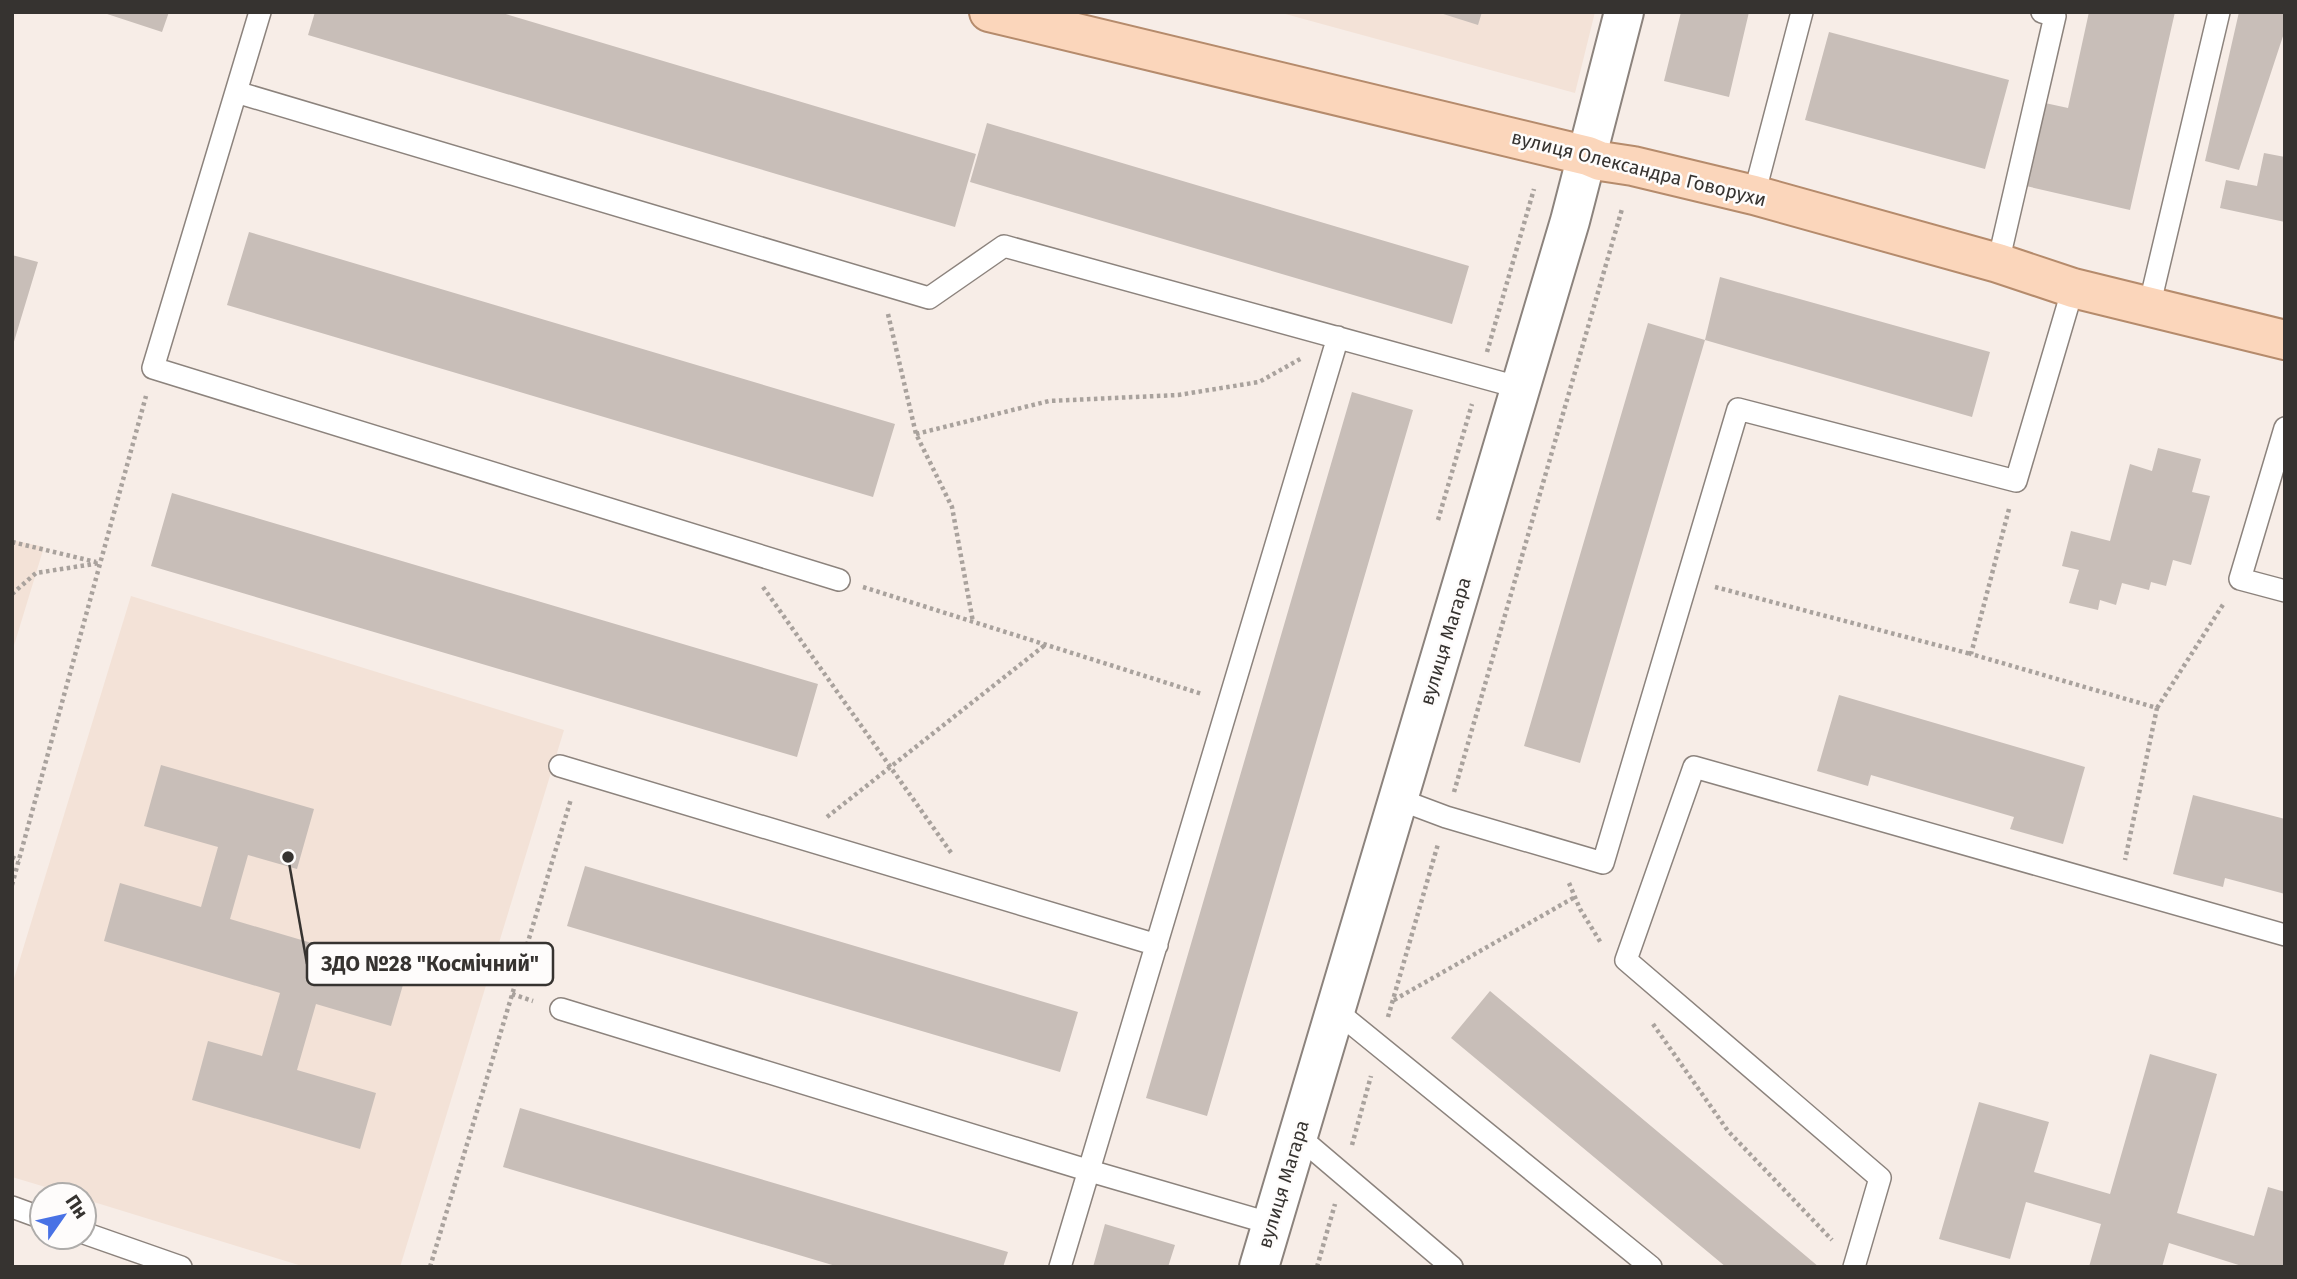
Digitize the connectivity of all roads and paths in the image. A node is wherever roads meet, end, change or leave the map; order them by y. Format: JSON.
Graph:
{"nodes":[{"id":1,"x":260,"y":12,"type":"edge"},
{"id":2,"x":989,"y":12,"type":"edge"},
{"id":3,"x":1624,"y":12,"type":"edge"},
{"id":4,"x":1802,"y":12,"type":"edge"},
{"id":5,"x":2042,"y":12,"type":"edge"},
{"id":6,"x":2219,"y":12,"type":"edge"},
{"id":7,"x":236,"y":92,"type":"junction"},
{"id":8,"x":1588,"y":156,"type":"junction"},
{"id":9,"x":1754,"y":195,"type":"junction"},
{"id":10,"x":1622,"y":209,"type":"dead end"},
{"id":11,"x":1998,"y":263,"type":"junction"},
{"id":12,"x":881,"y":284,"type":"junction"},
{"id":13,"x":2073,"y":288,"type":"junction"},
{"id":14,"x":2149,"y":307,"type":"junction"},
{"id":15,"x":1338,"y":337,"type":"junction"},
{"id":16,"x":2285,"y":340,"type":"edge"},
{"id":17,"x":153,"y":368,"type":"junction"},
{"id":18,"x":1521,"y":388,"type":"junction"},
{"id":19,"x":2285,"y":428,"type":"edge"},
{"id":20,"x":916,"y":434,"type":"junction"},
{"id":21,"x":2016,"y":481,"type":"junction"},
{"id":22,"x":12,"y":542,"type":"edge"},
{"id":23,"x":736,"y":548,"type":"junction"},
{"id":24,"x":100,"y":563,"type":"junction"},
{"id":25,"x":2239,"y":579,"type":"junction"},
{"id":26,"x":839,"y":580,"type":"joint"},
{"id":27,"x":1688,"y":580,"type":"junction"},
{"id":28,"x":2285,"y":592,"type":"edge"},
{"id":29,"x":12,"y":594,"type":"edge"},
{"id":30,"x":973,"y":622,"type":"junction"},
{"id":31,"x":1046,"y":645,"type":"junction"},
{"id":32,"x":1972,"y":654,"type":"junction"},
{"id":33,"x":1229,"y":703,"type":"junction"},
{"id":34,"x":2157,"y":708,"type":"junction"},
{"id":35,"x":891,"y":767,"type":"junction"},
{"id":36,"x":570,"y":769,"type":"joint"},
{"id":37,"x":1398,"y":799,"type":"junction"},
{"id":38,"x":1446,"y":817,"type":"junction"},
{"id":39,"x":800,"y":838,"type":"junction"},
{"id":40,"x":1553,"y":848,"type":"junction"},
{"id":41,"x":12,"y":857,"type":"edge"},
{"id":42,"x":19,"y":861,"type":"junction"},
{"id":43,"x":12,"y":885,"type":"edge"},
{"id":44,"x":2119,"y":888,"type":"junction"},
{"id":45,"x":979,"y":891,"type":"junction"},
{"id":46,"x":1574,"y":897,"type":"junction"},
{"id":47,"x":2285,"y":935,"type":"edge"},
{"id":48,"x":1157,"y":945,"type":"junction"},
{"id":49,"x":1606,"y":952,"type":"dead end"},
{"id":50,"x":1393,"y":1001,"type":"junction"},
{"id":51,"x":561,"y":1009,"type":"dead end"},
{"id":52,"x":1335,"y":1010,"type":"junction"},
{"id":53,"x":1650,"y":1020,"type":"dead end"},
{"id":54,"x":1380,"y":1046,"type":"junction"},
{"id":55,"x":1298,"y":1136,"type":"junction"},
{"id":56,"x":1090,"y":1171,"type":"junction"},
{"id":57,"x":1343,"y":1174,"type":"junction"},
{"id":58,"x":1272,"y":1224,"type":"junction"},
{"id":59,"x":98,"y":1238,"type":"edge"},
{"id":60,"x":1854,"y":1265,"type":"edge"},
{"id":61,"x":181,"y":1267,"type":"edge"},
{"id":62,"x":430,"y":1267,"type":"edge"},
{"id":63,"x":1060,"y":1267,"type":"edge"},
{"id":64,"x":1259,"y":1267,"type":"edge"},
{"id":65,"x":1317,"y":1267,"type":"edge"},
{"id":66,"x":1452,"y":1267,"type":"edge"},
{"id":67,"x":1651,"y":1267,"type":"edge"}],
"edges":[{"from":1,"to":7,"type":"lane"},
{"from":2,"to":8,"type":"main road","name":"вулиця Олександра Говорухи"},
{"from":3,"to":8,"type":"street","name":"вулиця Магара"},
{"from":4,"to":9,"type":"lane"},
{"from":5,"to":11,"type":"lane"},
{"from":6,"to":14,"type":"lane"},
{"from":7,"to":12,"type":"lane"},
{"from":7,"to":17,"type":"lane"},
{"from":8,"to":9,"type":"main road","name":"вулиця Олександра Говорухи"},
{"from":8,"to":18,"type":"street","name":"вулиця Магара"},
{"from":9,"to":11,"type":"main road","name":"вулиця Олександра Говорухи"},
{"from":10,"to":38,"type":"path"},
{"from":11,"to":13,"type":"main road","name":"вулиця Олександра Говорухи"},
{"from":12,"to":15,"type":"lane"},
{"from":12,"to":20,"type":"path"},
{"from":13,"to":14,"type":"main road","name":"вулиця Олександра Говорухи"},
{"from":13,"to":21,"type":"lane"},
{"from":14,"to":16,"type":"main road","name":"вулиця Олександра Говорухи"},
{"from":15,"to":18,"type":"lane"},
{"from":15,"to":20,"type":"path"},
{"from":15,"to":33,"type":"lane"},
{"from":17,"to":23,"type":"lane"},
{"from":17,"to":24,"type":"path"},
{"from":18,"to":37,"type":"street","name":"вулиця Магара"},
{"from":19,"to":25,"type":"lane"},
{"from":20,"to":30,"type":"path"},
{"from":21,"to":27,"type":"lane"},
{"from":21,"to":32,"type":"path"},
{"from":22,"to":24,"type":"path"},
{"from":23,"to":26,"type":"lane"},
{"from":23,"to":35,"type":"path"},
{"from":24,"to":29,"type":"path"},
{"from":24,"to":42,"type":"path"},
{"from":25,"to":28,"type":"lane"},
{"from":25,"to":34,"type":"path"},
{"from":26,"to":30,"type":"path"},
{"from":27,"to":32,"type":"path"},
{"from":27,"to":40,"type":"lane"},
{"from":30,"to":31,"type":"path"},
{"from":31,"to":33,"type":"path"},
{"from":31,"to":35,"type":"path"},
{"from":32,"to":34,"type":"path"},
{"from":33,"to":48,"type":"lane"},
{"from":34,"to":44,"type":"path"},
{"from":35,"to":39,"type":"path"},
{"from":35,"to":45,"type":"path"},
{"from":36,"to":39,"type":"lane"},
{"from":36,"to":62,"type":"path"},
{"from":37,"to":38,"type":"lane"},
{"from":37,"to":52,"type":"street","name":"вулиця Магара"},
{"from":38,"to":40,"type":"lane"},
{"from":38,"to":50,"type":"path"},
{"from":39,"to":45,"type":"lane"},
{"from":40,"to":46,"type":"path"},
{"from":41,"to":42,"type":"path"},
{"from":42,"to":43,"type":"path"},
{"from":44,"to":47,"type":"lane"},
{"from":44,"to":60,"type":"lane"},
{"from":45,"to":48,"type":"lane"},
{"from":46,"to":49,"type":"path"},
{"from":46,"to":50,"type":"path"},
{"from":48,"to":56,"type":"lane"},
{"from":50,"to":54,"type":"path"},
{"from":51,"to":56,"type":"lane"},
{"from":52,"to":54,"type":"lane"},
{"from":52,"to":55,"type":"street","name":"вулиця Магара"},
{"from":53,"to":60,"type":"path"},
{"from":54,"to":57,"type":"path"},
{"from":54,"to":67,"type":"lane"},
{"from":55,"to":57,"type":"lane"},
{"from":55,"to":58,"type":"street","name":"вулиця Магара"},
{"from":56,"to":58,"type":"lane"},
{"from":56,"to":63,"type":"lane"},
{"from":57,"to":65,"type":"path"},
{"from":57,"to":66,"type":"lane"},
{"from":58,"to":64,"type":"street","name":"вулиця Магара"},
{"from":59,"to":61,"type":"lane"}]}
